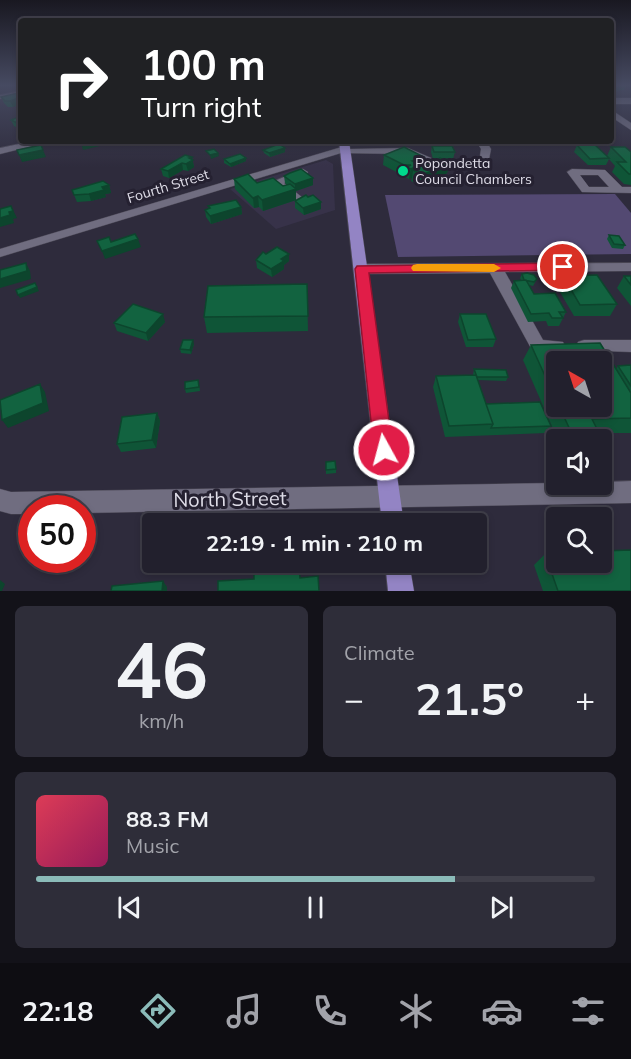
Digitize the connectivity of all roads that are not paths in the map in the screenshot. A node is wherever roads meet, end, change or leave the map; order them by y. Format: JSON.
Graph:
{"nodes":[{"id":1,"x":614,"y":114,"type":"edge"},
{"id":2,"x":631,"y":128,"type":"edge"},
{"id":3,"x":33,"y":144,"type":"edge"},
{"id":4,"x":483,"y":144,"type":"edge"},
{"id":5,"x":344,"y":147,"type":"edge"},
{"id":6,"x":0,"y":151,"type":"edge"},
{"id":7,"x":300,"y":162,"type":"junction"},
{"id":8,"x":299,"y":200,"type":"edge"},
{"id":9,"x":0,"y":253,"type":"edge"},
{"id":10,"x":631,"y":267,"type":"edge"},
{"id":11,"x":495,"y":268,"type":"junction"},
{"id":12,"x":362,"y":269,"type":"junction"},
{"id":13,"x":631,"y":346,"type":"edge"},
{"id":14,"x":631,"y":492,"type":"edge"},
{"id":15,"x":389,"y":496,"type":"junction"},
{"id":16,"x":0,"y":500,"type":"edge"},
{"id":17,"x":391,"y":513,"type":"edge"},
{"id":18,"x":399,"y":573,"type":"edge"},
{"id":19,"x":401,"y":591,"type":"edge"}],
"edges":[{"from":1,"to":2,"type":"street"},
{"from":3,"to":6,"type":"street"},
{"from":4,"to":5,"type":"street","name":"Fourth Street"},
{"from":5,"to":7,"type":"street","name":"Fourth Street"},
{"from":5,"to":12,"type":"main road"},
{"from":7,"to":8,"type":"street"},
{"from":7,"to":9,"type":"street","name":"Fourth Street"},
{"from":10,"to":11,"type":"street"},
{"from":11,"to":12,"type":"street"},
{"from":11,"to":13,"type":"street"},
{"from":12,"to":15,"type":"main road"},
{"from":14,"to":15,"type":"street","name":"North Street"},
{"from":15,"to":16,"type":"street","name":"North Street"},
{"from":15,"to":17,"type":"main road"},
{"from":18,"to":19,"type":"main road"}]}
